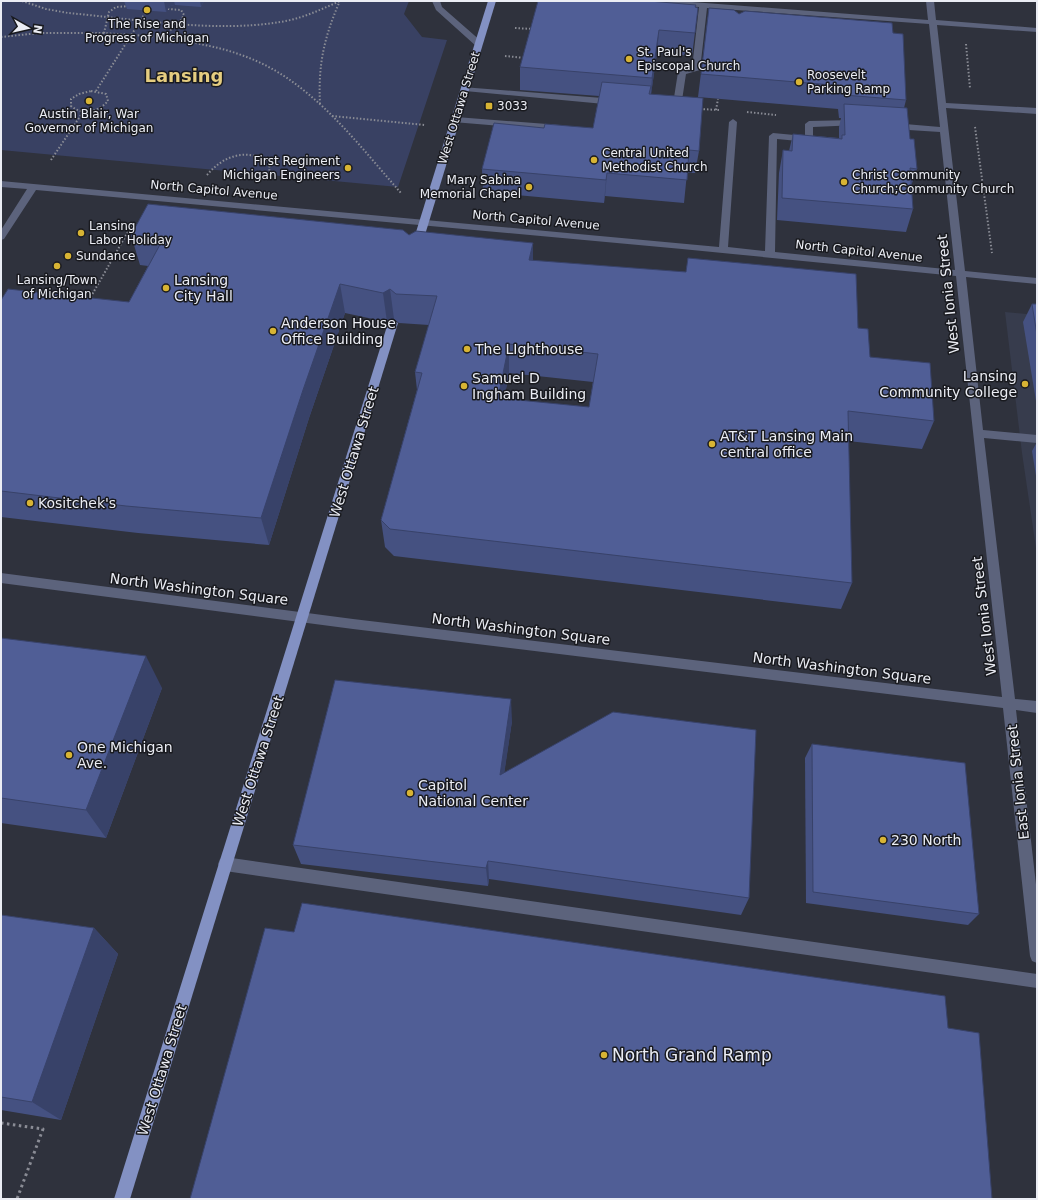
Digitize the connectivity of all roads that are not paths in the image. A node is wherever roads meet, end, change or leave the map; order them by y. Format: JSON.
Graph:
{"nodes":[{"id":1,"x":436,"y":1,"type":"edge"},
{"id":2,"x":492,"y":1,"type":"edge"},
{"id":3,"x":648,"y":1,"type":"edge"},
{"id":4,"x":781,"y":1,"type":"edge"},
{"id":5,"x":930,"y":1,"type":"edge"},
{"id":6,"x":703,"y":5,"type":"junction"},
{"id":7,"x":781,"y":11,"type":"junction"},
{"id":8,"x":933,"y":22,"type":"junction"},
{"id":9,"x":1037,"y":30,"type":"edge"},
{"id":10,"x":479,"y":44,"type":"junction"},
{"id":11,"x":465,"y":89,"type":"junction"},
{"id":12,"x":628,"y":103,"type":"edge"},
{"id":13,"x":942,"y":105,"type":"junction"},
{"id":14,"x":664,"y":106,"type":"edge"},
{"id":15,"x":1037,"y":111,"type":"edge"},
{"id":16,"x":456,"y":120,"type":"junction"},
{"id":17,"x":733,"y":122,"type":"dead end"},
{"id":18,"x":867,"y":124,"type":"edge"},
{"id":19,"x":881,"y":125,"type":"edge"},
{"id":20,"x":570,"y":129,"type":"edge"},
{"id":21,"x":944,"y":130,"type":"junction"},
{"id":22,"x":1,"y":184,"type":"edge"},
{"id":23,"x":33,"y":187,"type":"junction"},
{"id":24,"x":424,"y":223,"type":"junction"},
{"id":25,"x":1,"y":237,"type":"edge"},
{"id":26,"x":723,"y":250,"type":"junction"},
{"id":27,"x":414,"y":255,"type":"edge"},
{"id":28,"x":770,"y":255,"type":"junction"},
{"id":29,"x":961,"y":274,"type":"junction"},
{"id":30,"x":1037,"y":281,"type":"edge"},
{"id":31,"x":393,"y":323,"type":"edge"},
{"id":32,"x":978,"y":433,"type":"junction"},
{"id":33,"x":1037,"y":439,"type":"edge"},
{"id":34,"x":1,"y":578,"type":"edge"},
{"id":35,"x":303,"y":617,"type":"junction"},
{"id":36,"x":1010,"y":703,"type":"junction"},
{"id":37,"x":1037,"y":707,"type":"edge"},
{"id":38,"x":225,"y":864,"type":"junction"},
{"id":39,"x":1037,"y":956,"type":"edge"},
{"id":40,"x":1037,"y":981,"type":"edge"},
{"id":41,"x":122,"y":1199,"type":"edge"}],
"edges":[{"from":1,"to":10,"type":"street"},
{"from":2,"to":10,"type":"main road","name":"West Ottawa Street"},
{"from":3,"to":6,"type":"street"},
{"from":4,"to":7,"type":"street"},
{"from":5,"to":8,"type":"street","name":"West Ionia Street"},
{"from":6,"to":7,"type":"street"},
{"from":6,"to":14,"type":"street"},
{"from":7,"to":8,"type":"street"},
{"from":8,"to":9,"type":"street"},
{"from":8,"to":13,"type":"street","name":"West Ionia Street"},
{"from":10,"to":11,"type":"main road","name":"West Ottawa Street"},
{"from":11,"to":12,"type":"street"},
{"from":11,"to":16,"type":"main road","name":"West Ottawa Street"},
{"from":13,"to":15,"type":"street"},
{"from":13,"to":21,"type":"street","name":"West Ionia Street"},
{"from":16,"to":20,"type":"street"},
{"from":16,"to":24,"type":"main road","name":"West Ottawa Street"},
{"from":17,"to":26,"type":"street"},
{"from":18,"to":28,"type":"street"},
{"from":19,"to":21,"type":"street"},
{"from":21,"to":29,"type":"street","name":"West Ionia Street"},
{"from":22,"to":23,"type":"street","name":"North Capitol Avenue"},
{"from":23,"to":24,"type":"street","name":"North Capitol Avenue"},
{"from":23,"to":25,"type":"street"},
{"from":24,"to":26,"type":"street","name":"North Capitol Avenue"},
{"from":24,"to":27,"type":"main road","name":"West Ottawa Street"},
{"from":26,"to":28,"type":"street","name":"North Capitol Avenue"},
{"from":28,"to":29,"type":"street","name":"North Capitol Avenue"},
{"from":29,"to":30,"type":"street","name":"North Capitol Avenue"},
{"from":29,"to":32,"type":"street","name":"West Ionia Street"},
{"from":31,"to":35,"type":"main road","name":"West Ottawa Street"},
{"from":32,"to":33,"type":"street"},
{"from":32,"to":36,"type":"street","name":"West Ionia Street"},
{"from":34,"to":35,"type":"street","name":"North Washington Square"},
{"from":35,"to":36,"type":"street","name":"North Washington Square"},
{"from":35,"to":38,"type":"main road","name":"West Ottawa Street"},
{"from":36,"to":37,"type":"street","name":"North Washington Square"},
{"from":36,"to":39,"type":"street","name":"East Ionia Street"},
{"from":38,"to":40,"type":"street"},
{"from":38,"to":41,"type":"main road","name":"West Ottawa Street"}]}
